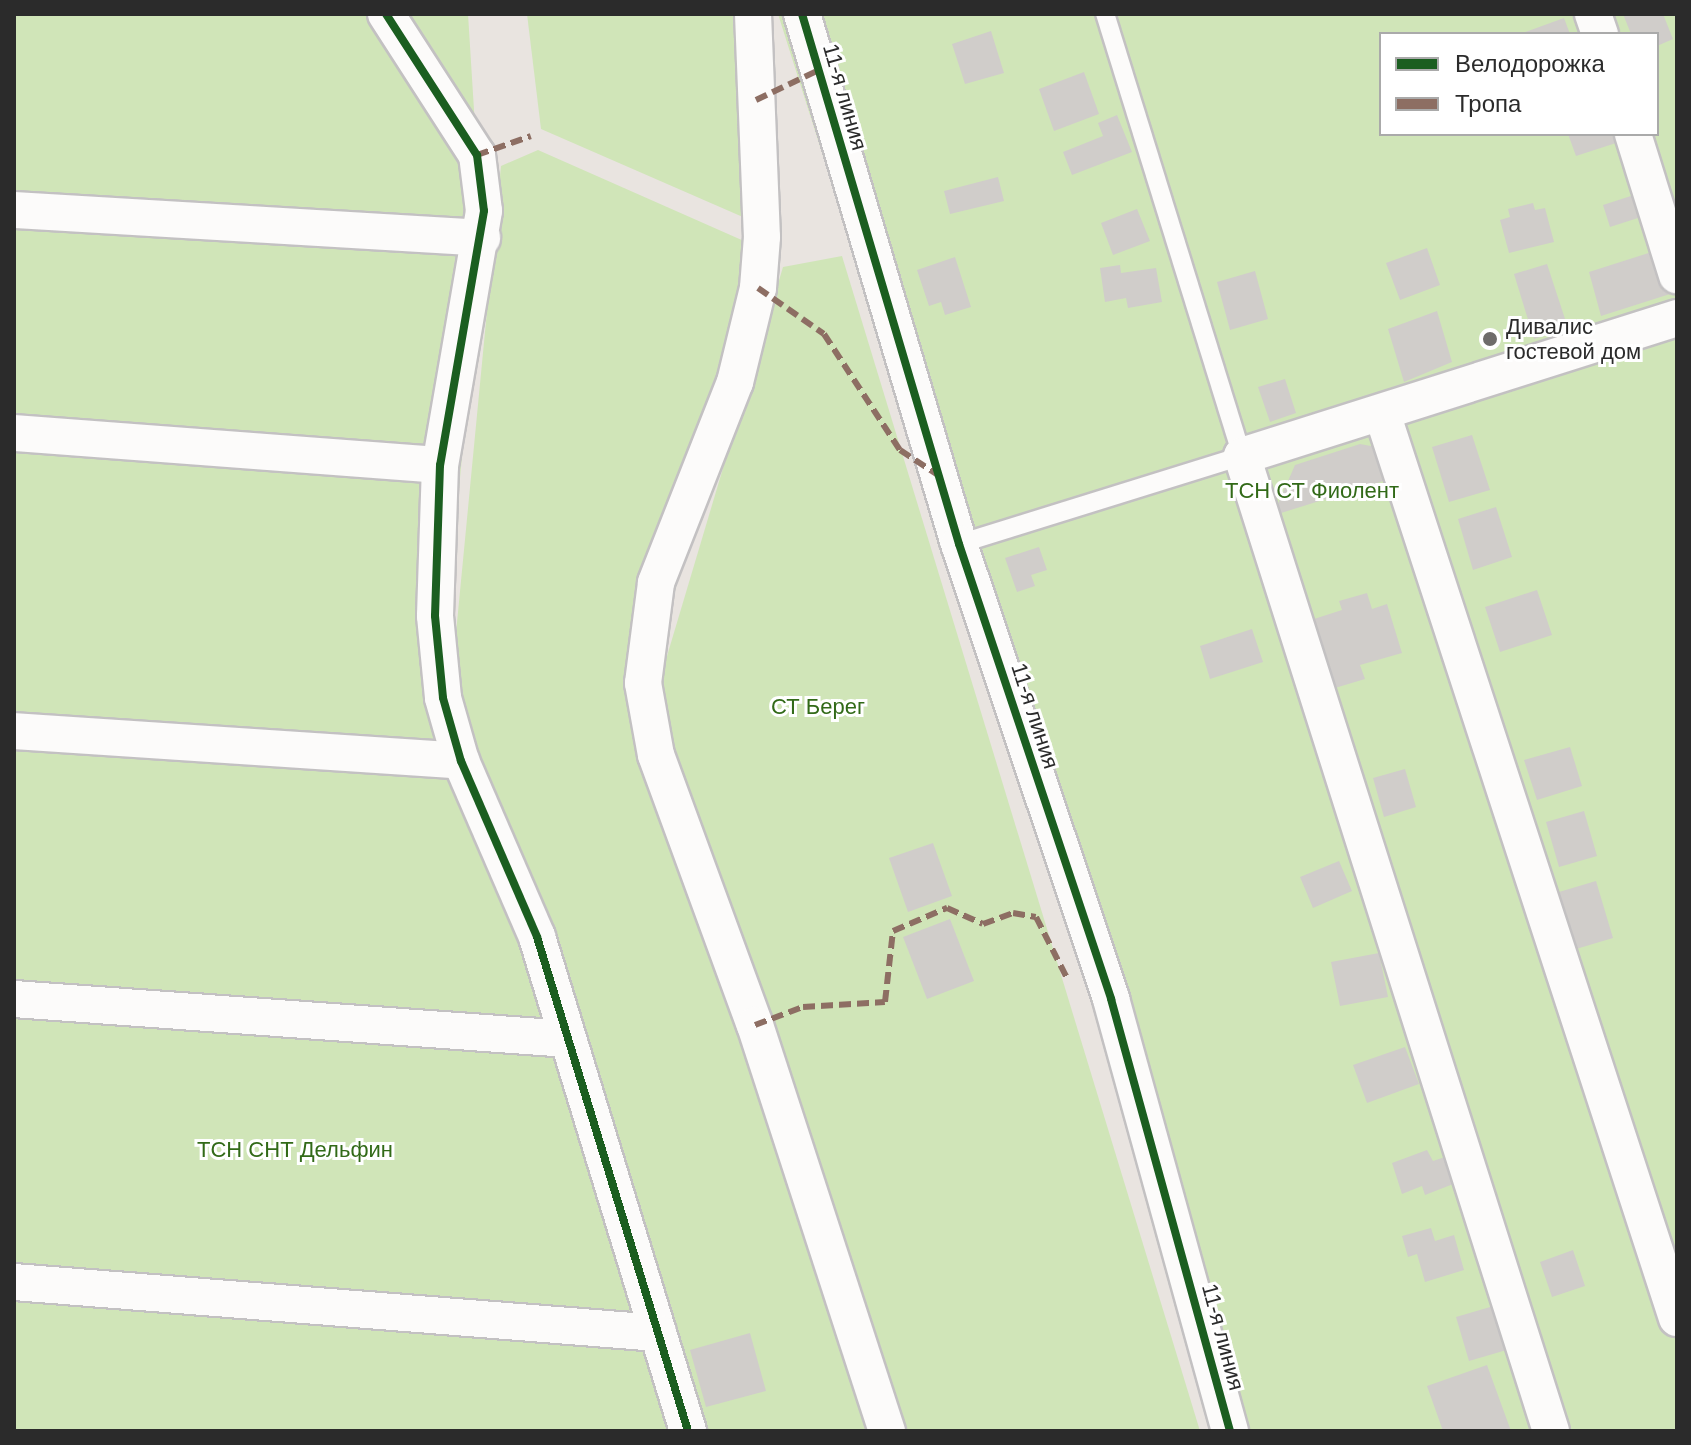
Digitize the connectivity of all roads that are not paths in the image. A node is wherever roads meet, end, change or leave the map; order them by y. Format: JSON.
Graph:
{"nodes":[{"id":1,"x":386,"y":14,"type":"edge"},
{"id":2,"x":753,"y":14,"type":"edge"},
{"id":3,"x":802,"y":14,"type":"edge"},
{"id":4,"x":1105,"y":14,"type":"edge"},
{"id":5,"x":1634,"y":136,"type":"edge"},
{"id":6,"x":14,"y":210,"type":"edge"},
{"id":7,"x":482,"y":238,"type":"junction"},
{"id":8,"x":1677,"y":275,"type":"edge"},
{"id":9,"x":1677,"y":318,"type":"edge"},
{"id":10,"x":1382,"y":413,"type":"junction"},
{"id":11,"x":14,"y":433,"type":"edge"},
{"id":12,"x":1242,"y":456,"type":"junction"},
{"id":13,"x":440,"y":465,"type":"junction"},
{"id":14,"x":959,"y":544,"type":"junction"},
{"id":15,"x":14,"y":731,"type":"edge"},
{"id":16,"x":461,"y":761,"type":"junction"},
{"id":17,"x":14,"y":999,"type":"edge"},
{"id":18,"x":568,"y":1039,"type":"junction"},
{"id":19,"x":14,"y":1282,"type":"edge"},
{"id":20,"x":1677,"y":1318,"type":"edge"},
{"id":21,"x":658,"y":1333,"type":"junction"},
{"id":22,"x":688,"y":1431,"type":"edge"},
{"id":23,"x":887,"y":1431,"type":"edge"},
{"id":24,"x":1230,"y":1431,"type":"edge"},
{"id":25,"x":1551,"y":1431,"type":"edge"}],
"edges":[{"from":1,"to":7,"type":"street"},
{"from":2,"to":23,"type":"street"},
{"from":3,"to":14,"type":"street","name":"11-я линия"},
{"from":4,"to":12,"type":"lane"},
{"from":5,"to":8,"type":"street"},
{"from":6,"to":7,"type":"street"},
{"from":7,"to":13,"type":"street"},
{"from":9,"to":10,"type":"street"},
{"from":10,"to":12,"type":"street"},
{"from":10,"to":20,"type":"street"},
{"from":11,"to":13,"type":"street"},
{"from":12,"to":14,"type":"lane"},
{"from":12,"to":25,"type":"street"},
{"from":13,"to":16,"type":"street"},
{"from":14,"to":24,"type":"street","name":"11-я линия"},
{"from":15,"to":16,"type":"street"},
{"from":16,"to":18,"type":"street"},
{"from":17,"to":18,"type":"street"},
{"from":18,"to":21,"type":"street"},
{"from":19,"to":21,"type":"street"},
{"from":21,"to":22,"type":"street"}]}
